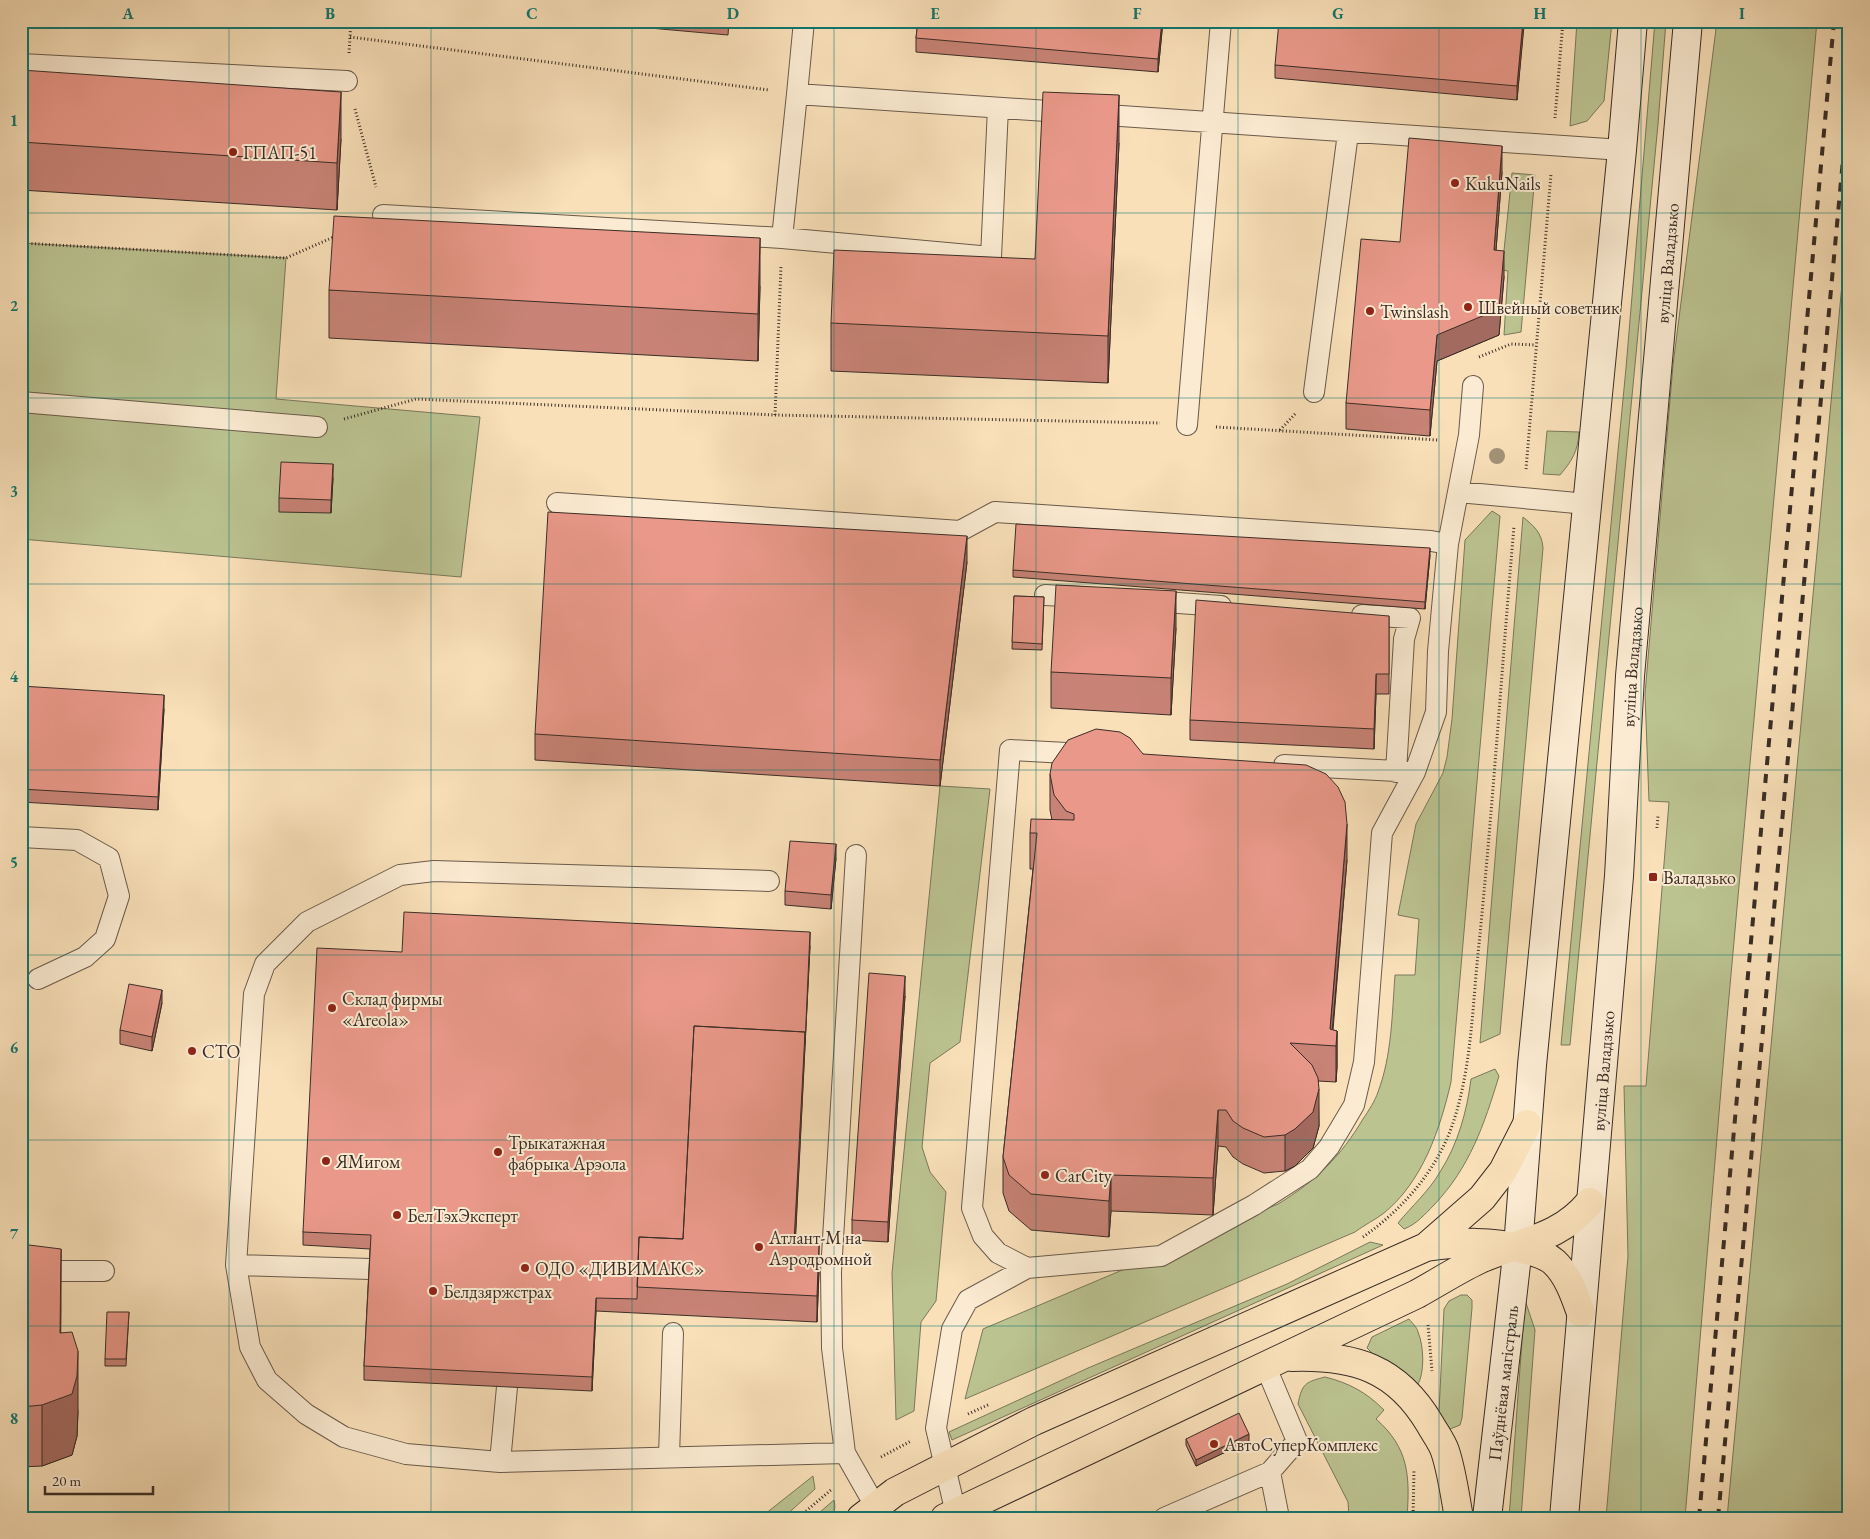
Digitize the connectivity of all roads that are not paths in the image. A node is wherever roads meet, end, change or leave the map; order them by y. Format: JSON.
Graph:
{"nodes":[{"id":1,"x":804,"y":21,"type":"edge"},
{"id":2,"x":1221,"y":21,"type":"edge"},
{"id":3,"x":1633,"y":21,"type":"edge"},
{"id":4,"x":1688,"y":21,"type":"edge"},
{"id":5,"x":21,"y":64,"type":"edge"},
{"id":6,"x":347,"y":81,"type":"road end"},
{"id":7,"x":797,"y":94,"type":"junction"},
{"id":8,"x":998,"y":108,"type":"junction"},
{"id":9,"x":1212,"y":123,"type":"junction"},
{"id":10,"x":1348,"y":133,"type":"junction"},
{"id":11,"x":1622,"y":150,"type":"junction"},
{"id":12,"x":384,"y":215,"type":"road end"},
{"id":13,"x":782,"y":238,"type":"junction"},
{"id":14,"x":1474,"y":386,"type":"dead end"},
{"id":15,"x":1314,"y":392,"type":"dead end"},
{"id":16,"x":21,"y":402,"type":"edge"},
{"id":17,"x":1187,"y":425,"type":"road end"},
{"id":18,"x":317,"y":427,"type":"road end"},
{"id":19,"x":1458,"y":492,"type":"junction"},
{"id":20,"x":557,"y":502,"type":"dead end"},
{"id":21,"x":1587,"y":504,"type":"junction"},
{"id":22,"x":1448,"y":544,"type":"junction"},
{"id":23,"x":1046,"y":595,"type":"dead end"},
{"id":24,"x":1105,"y":598,"type":"edge"},
{"id":25,"x":1134,"y":600,"type":"edge"},
{"id":26,"x":1242,"y":607,"type":"edge"},
{"id":27,"x":1341,"y":613,"type":"edge"},
{"id":28,"x":1109,"y":756,"type":"edge"},
{"id":29,"x":1267,"y":764,"type":"edge"},
{"id":30,"x":1405,"y":772,"type":"junction"},
{"id":31,"x":21,"y":837,"type":"edge"},
{"id":32,"x":856,"y":855,"type":"dead end"},
{"id":33,"x":769,"y":881,"type":"dead end"},
{"id":34,"x":38,"y":979,"type":"dead end"},
{"id":35,"x":1527,"y":1124,"type":"junction"},
{"id":36,"x":1590,"y":1202,"type":"junction"},
{"id":37,"x":1426,"y":1246,"type":"junction"},
{"id":38,"x":1518,"y":1247,"type":"junction"},
{"id":39,"x":236,"y":1264,"type":"junction"},
{"id":40,"x":1027,"y":1268,"type":"junction"},
{"id":41,"x":370,"y":1269,"type":"edge"},
{"id":42,"x":104,"y":1270,"type":"dead end"},
{"id":43,"x":21,"y":1271,"type":"edge"},
{"id":44,"x":1581,"y":1313,"type":"junction"},
{"id":45,"x":673,"y":1333,"type":"dead end"},
{"id":46,"x":1274,"y":1361,"type":"junction"},
{"id":47,"x":507,"y":1387,"type":"edge"},
{"id":48,"x":845,"y":1453,"type":"junction"},
{"id":49,"x":669,"y":1456,"type":"junction"},
{"id":50,"x":500,"y":1462,"type":"junction"},
{"id":51,"x":945,"y":1466,"type":"junction"},
{"id":52,"x":1270,"y":1472,"type":"junction"},
{"id":53,"x":873,"y":1514,"type":"edge"},
{"id":54,"x":953,"y":1516,"type":"edge"},
{"id":55,"x":1164,"y":1518,"type":"edge"},
{"id":56,"x":1279,"y":1518,"type":"edge"},
{"id":57,"x":1459,"y":1518,"type":"edge"},
{"id":58,"x":1486,"y":1518,"type":"edge"},
{"id":59,"x":1564,"y":1518,"type":"edge"}],
"edges":[{"from":1,"to":7,"type":"lane"},
{"from":2,"to":9,"type":"lane"},
{"from":3,"to":11,"type":"main road"},
{"from":4,"to":36,"type":"main road","name":"вуліца Валадзько"},
{"from":5,"to":6,"type":"lane"},
{"from":7,"to":8,"type":"lane"},
{"from":7,"to":13,"type":"lane"},
{"from":8,"to":9,"type":"lane"},
{"from":8,"to":13,"type":"lane"},
{"from":9,"to":10,"type":"lane"},
{"from":9,"to":17,"type":"lane"},
{"from":10,"to":11,"type":"lane"},
{"from":10,"to":15,"type":"lane"},
{"from":11,"to":21,"type":"main road"},
{"from":12,"to":13,"type":"lane"},
{"from":14,"to":19,"type":"lane"},
{"from":16,"to":18,"type":"lane"},
{"from":19,"to":21,"type":"lane"},
{"from":19,"to":22,"type":"lane"},
{"from":20,"to":22,"type":"lane"},
{"from":21,"to":35,"type":"main road"},
{"from":22,"to":30,"type":"lane"},
{"from":23,"to":24,"type":"lane"},
{"from":25,"to":26,"type":"lane"},
{"from":27,"to":30,"type":"lane"},
{"from":28,"to":40,"type":"lane"},
{"from":29,"to":30,"type":"lane"},
{"from":30,"to":40,"type":"lane"},
{"from":31,"to":34,"type":"lane"},
{"from":32,"to":48,"type":"lane"},
{"from":33,"to":39,"type":"lane"},
{"from":35,"to":37,"type":"main road"},
{"from":35,"to":38,"type":"main road"},
{"from":36,"to":38,"type":"main road"},
{"from":36,"to":44,"type":"main road","name":"вуліца Валадзько"},
{"from":37,"to":38,"type":"main road"},
{"from":37,"to":51,"type":"main road"},
{"from":38,"to":44,"type":"main road"},
{"from":38,"to":46,"type":"main road"},
{"from":38,"to":58,"type":"main road","name":"Паўднёвая магістраль"},
{"from":39,"to":41,"type":"lane"},
{"from":39,"to":50,"type":"lane"},
{"from":40,"to":51,"type":"lane"},
{"from":42,"to":43,"type":"lane"},
{"from":44,"to":59,"type":"main road"},
{"from":45,"to":49,"type":"lane"},
{"from":46,"to":52,"type":"lane"},
{"from":46,"to":54,"type":"main road"},
{"from":46,"to":57,"type":"main road"},
{"from":47,"to":50,"type":"lane"},
{"from":48,"to":49,"type":"lane"},
{"from":48,"to":53,"type":"lane"},
{"from":49,"to":50,"type":"lane"},
{"from":51,"to":53,"type":"main road"},
{"from":51,"to":54,"type":"lane"},
{"from":52,"to":55,"type":"lane"},
{"from":52,"to":56,"type":"lane"}]}
